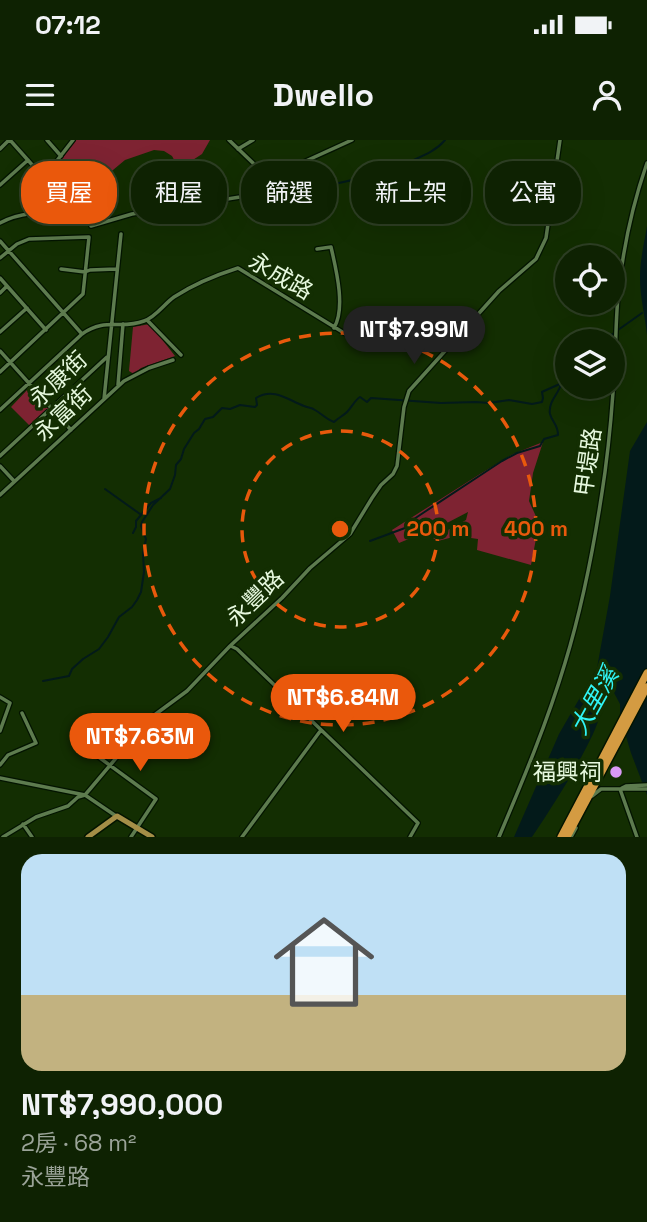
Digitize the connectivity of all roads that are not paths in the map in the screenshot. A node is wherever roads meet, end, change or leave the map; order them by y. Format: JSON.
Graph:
{"nodes":[{"id":1,"x":10,"y":140,"type":"edge"},
{"id":2,"x":47,"y":140,"type":"edge"},
{"id":3,"x":73,"y":140,"type":"edge"},
{"id":4,"x":229,"y":140,"type":"edge"},
{"id":5,"x":253,"y":140,"type":"edge"},
{"id":6,"x":352,"y":140,"type":"edge"},
{"id":7,"x":560,"y":140,"type":"edge"},
{"id":8,"x":0,"y":149,"type":"edge"},
{"id":9,"x":238,"y":149,"type":"junction"},
{"id":10,"x":61,"y":156,"type":"junction"},
{"id":11,"x":28,"y":160,"type":"joint"},
{"id":12,"x":57,"y":161,"type":"edge"},
{"id":13,"x":251,"y":161,"type":"edge"},
{"id":14,"x":306,"y":161,"type":"edge"},
{"id":15,"x":647,"y":163,"type":"edge"},
{"id":16,"x":0,"y":185,"type":"edge"},
{"id":17,"x":241,"y":197,"type":"edge"},
{"id":18,"x":21,"y":214,"type":"edge"},
{"id":19,"x":0,"y":223,"type":"edge"},
{"id":20,"x":91,"y":226,"type":"dead end"},
{"id":21,"x":121,"y":234,"type":"dead end"},
{"id":22,"x":0,"y":241,"type":"edge"},
{"id":23,"x":317,"y":249,"type":"dead end"},
{"id":24,"x":8,"y":251,"type":"junction"},
{"id":25,"x":0,"y":258,"type":"edge"},
{"id":26,"x":61,"y":269,"type":"dead end"},
{"id":27,"x":116,"y":269,"type":"junction"},
{"id":28,"x":85,"y":272,"type":"junction"},
{"id":29,"x":0,"y":278,"type":"edge"},
{"id":30,"x":7,"y":286,"type":"junction"},
{"id":31,"x":0,"y":293,"type":"edge"},
{"id":32,"x":27,"y":308,"type":"junction"},
{"id":33,"x":63,"y":314,"type":"junction"},
{"id":34,"x":147,"y":320,"type":"junction"},
{"id":35,"x":111,"y":323,"type":"junction"},
{"id":36,"x":123,"y":324,"type":"junction"},
{"id":37,"x":334,"y":328,"type":"junction"},
{"id":38,"x":46,"y":330,"type":"junction"},
{"id":39,"x":0,"y":332,"type":"edge"},
{"id":40,"x":82,"y":334,"type":"junction"},
{"id":41,"x":447,"y":348,"type":"junction"},
{"id":42,"x":0,"y":351,"type":"edge"},
{"id":43,"x":181,"y":355,"type":"dead end"},
{"id":44,"x":108,"y":356,"type":"junction"},
{"id":45,"x":173,"y":360,"type":"dead end"},
{"id":46,"x":10,"y":362,"type":"junction"},
{"id":47,"x":0,"y":372,"type":"edge"},
{"id":48,"x":29,"y":383,"type":"junction"},
{"id":49,"x":118,"y":386,"type":"junction"},
{"id":50,"x":104,"y":399,"type":"junction"},
{"id":51,"x":52,"y":407,"type":"junction"},
{"id":52,"x":0,"y":410,"type":"edge"},
{"id":53,"x":71,"y":430,"type":"junction"},
{"id":54,"x":0,"y":456,"type":"edge"},
{"id":55,"x":0,"y":466,"type":"edge"},
{"id":56,"x":14,"y":481,"type":"junction"},
{"id":57,"x":0,"y":495,"type":"edge"},
{"id":58,"x":230,"y":646,"type":"junction"},
{"id":59,"x":647,"y":673,"type":"edge"},
{"id":60,"x":647,"y":687,"type":"edge"},
{"id":61,"x":0,"y":697,"type":"edge"},
{"id":62,"x":22,"y":713,"type":"dead end"},
{"id":63,"x":321,"y":730,"type":"junction"},
{"id":64,"x":0,"y":731,"type":"edge"},
{"id":65,"x":89,"y":750,"type":"dead end"},
{"id":66,"x":0,"y":765,"type":"edge"},
{"id":67,"x":110,"y":766,"type":"junction"},
{"id":68,"x":0,"y":778,"type":"edge"},
{"id":69,"x":647,"y":787,"type":"edge"},
{"id":70,"x":620,"y":789,"type":"junction"},
{"id":71,"x":85,"y":795,"type":"junction"},
{"id":72,"x":117,"y":816,"type":"junction"},
{"id":73,"x":23,"y":824,"type":"junction"},
{"id":74,"x":136,"y":828,"type":"junction"},
{"id":75,"x":3,"y":837,"type":"edge"},
{"id":76,"x":32,"y":837,"type":"edge"},
{"id":77,"x":89,"y":837,"type":"edge"},
{"id":78,"x":131,"y":837,"type":"edge"},
{"id":79,"x":152,"y":837,"type":"edge"},
{"id":80,"x":242,"y":837,"type":"edge"},
{"id":81,"x":410,"y":837,"type":"edge"},
{"id":82,"x":499,"y":837,"type":"edge"},
{"id":83,"x":561,"y":837,"type":"edge"},
{"id":84,"x":569,"y":837,"type":"edge"},
{"id":85,"x":637,"y":837,"type":"edge"}],
"edges":[{"from":1,"to":8,"type":"street"},
{"from":1,"to":11,"type":"street"},
{"from":2,"to":10,"type":"street"},
{"from":3,"to":10,"type":"street"},
{"from":4,"to":9,"type":"street"},
{"from":5,"to":9,"type":"street"},
{"from":6,"to":14,"type":"street"},
{"from":7,"to":41,"type":"street","name":"永豐路"},
{"from":9,"to":13,"type":"street"},
{"from":10,"to":12,"type":"street"},
{"from":11,"to":16,"type":"street"},
{"from":15,"to":82,"type":"street","name":"甲堤路"},
{"from":17,"to":20,"type":"street"},
{"from":18,"to":19,"type":"street"},
{"from":21,"to":27,"type":"street"},
{"from":22,"to":24,"type":"street"},
{"from":23,"to":37,"type":"street"},
{"from":24,"to":25,"type":"street"},
{"from":24,"to":28,"type":"street"},
{"from":24,"to":33,"type":"street"},
{"from":26,"to":28,"type":"street"},
{"from":27,"to":28,"type":"street"},
{"from":27,"to":35,"type":"street"},
{"from":28,"to":33,"type":"street"},
{"from":29,"to":30,"type":"street"},
{"from":30,"to":31,"type":"street"},
{"from":30,"to":32,"type":"street"},
{"from":32,"to":38,"type":"street"},
{"from":32,"to":39,"type":"street"},
{"from":33,"to":38,"type":"street"},
{"from":33,"to":40,"type":"street"},
{"from":34,"to":36,"type":"street"},
{"from":34,"to":37,"type":"street","name":"永成路"},
{"from":34,"to":43,"type":"street"},
{"from":35,"to":36,"type":"street"},
{"from":35,"to":40,"type":"street"},
{"from":35,"to":44,"type":"street"},
{"from":36,"to":49,"type":"street","name":"永富街"},
{"from":37,"to":41,"type":"street","name":"永成路"},
{"from":38,"to":46,"type":"street"},
{"from":40,"to":48,"type":"street"},
{"from":41,"to":58,"type":"street","name":"永豐路"},
{"from":42,"to":46,"type":"street"},
{"from":44,"to":50,"type":"street"},
{"from":44,"to":51,"type":"street","name":"永康街"},
{"from":45,"to":49,"type":"street","name":"永富街"},
{"from":46,"to":47,"type":"street"},
{"from":46,"to":48,"type":"street"},
{"from":48,"to":51,"type":"street"},
{"from":48,"to":52,"type":"street"},
{"from":49,"to":50,"type":"street","name":"永富街"},
{"from":50,"to":53,"type":"street","name":"永富街"},
{"from":51,"to":53,"type":"street"},
{"from":51,"to":54,"type":"street","name":"永康街"},
{"from":53,"to":56,"type":"street","name":"永富街"},
{"from":55,"to":56,"type":"street"},
{"from":56,"to":57,"type":"street","name":"永富街"},
{"from":58,"to":63,"type":"street"},
{"from":58,"to":67,"type":"street","name":"永豐路"},
{"from":59,"to":83,"type":"highway"},
{"from":60,"to":84,"type":"highway"},
{"from":61,"to":64,"type":"street"},
{"from":62,"to":66,"type":"street"},
{"from":63,"to":80,"type":"street"},
{"from":63,"to":81,"type":"street"},
{"from":65,"to":67,"type":"street"},
{"from":67,"to":71,"type":"street","name":"永豐路"},
{"from":67,"to":74,"type":"street"},
{"from":68,"to":71,"type":"street"},
{"from":69,"to":70,"type":"street"},
{"from":70,"to":84,"type":"street"},
{"from":70,"to":85,"type":"street"},
{"from":71,"to":72,"type":"street"},
{"from":71,"to":73,"type":"street"},
{"from":72,"to":74,"type":"main road"},
{"from":72,"to":77,"type":"main road"},
{"from":73,"to":75,"type":"street"},
{"from":73,"to":76,"type":"street"},
{"from":74,"to":78,"type":"street"},
{"from":74,"to":79,"type":"main road"}]}
